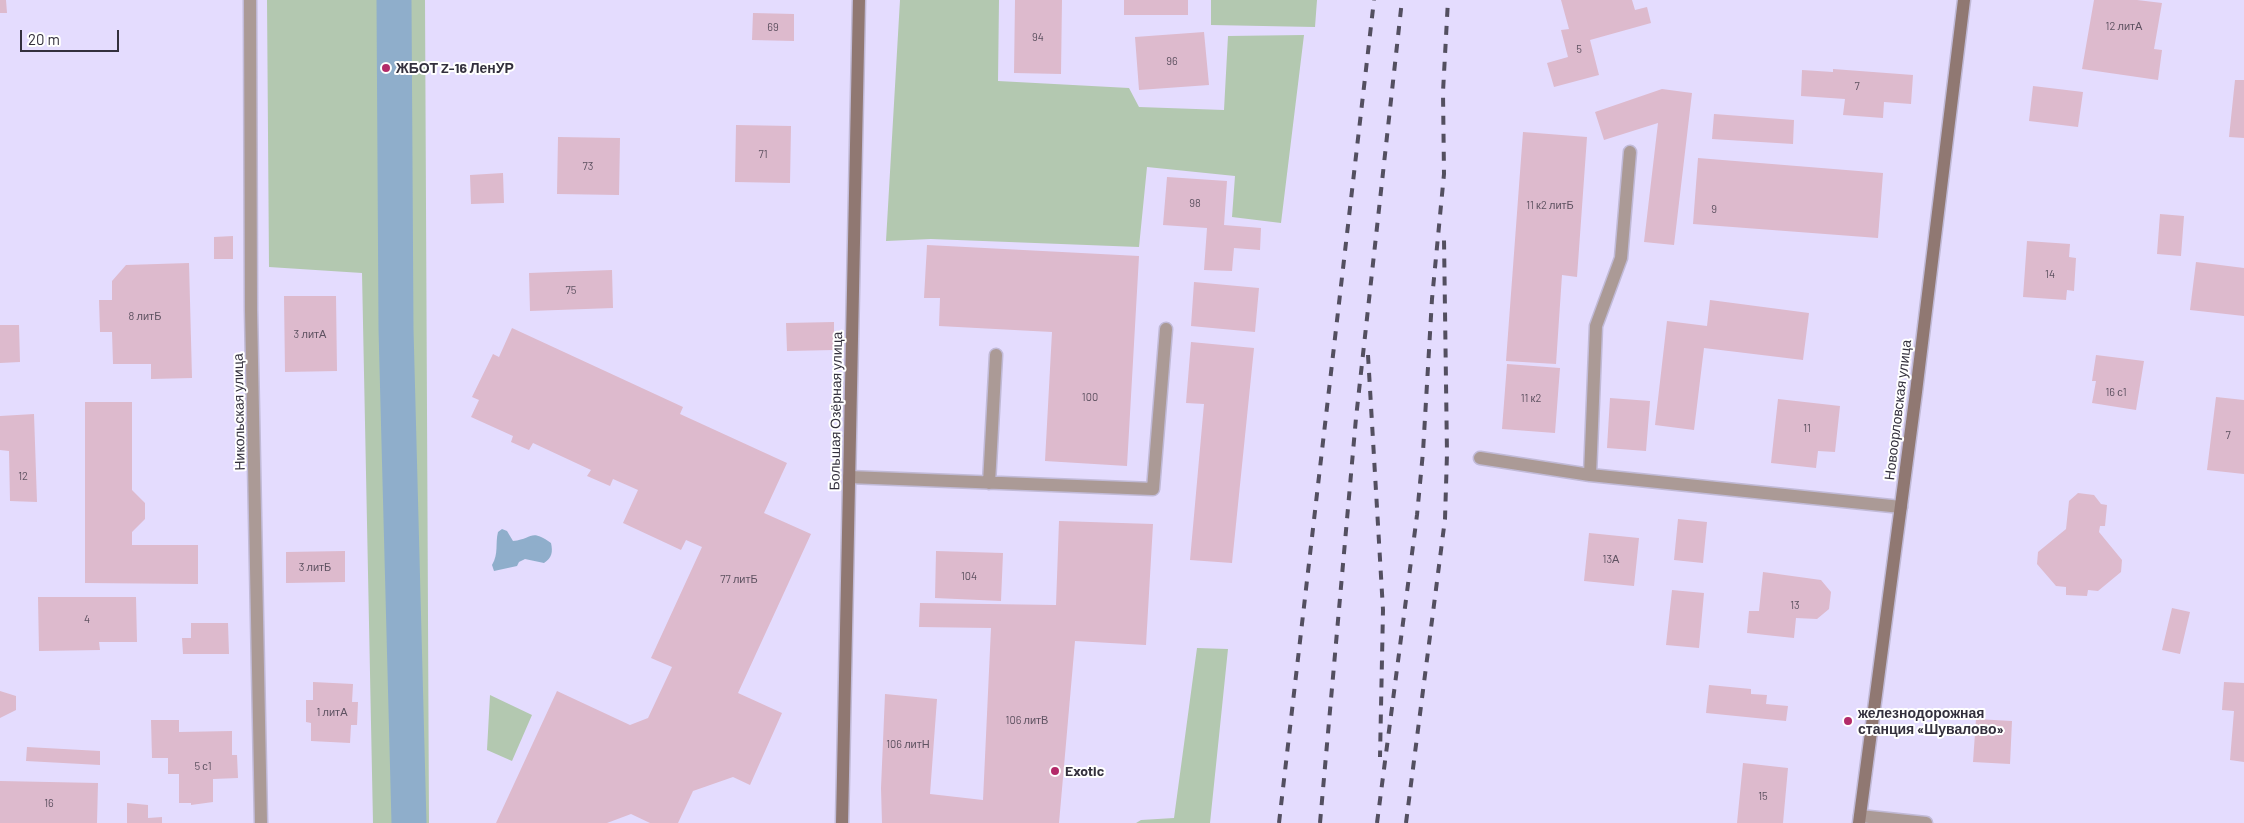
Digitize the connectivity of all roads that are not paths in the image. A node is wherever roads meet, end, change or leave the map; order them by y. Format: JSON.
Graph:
{"nodes":[{"id":1,"x":250,"y":0,"type":"edge"},
{"id":2,"x":859,"y":0,"type":"edge"},
{"id":3,"x":1964,"y":0,"type":"edge"},
{"id":4,"x":1630,"y":152,"type":"dead end"},
{"id":5,"x":1166,"y":329,"type":"dead end"},
{"id":6,"x":996,"y":355,"type":"dead end"},
{"id":7,"x":1480,"y":458,"type":"dead end"},
{"id":8,"x":1590,"y":475,"type":"junction"},
{"id":9,"x":849,"y":478,"type":"junction"},
{"id":10,"x":989,"y":483,"type":"junction"},
{"id":11,"x":1901,"y":507,"type":"junction"},
{"id":12,"x":1859,"y":820,"type":"edge"},
{"id":13,"x":261,"y":823,"type":"edge"},
{"id":14,"x":842,"y":823,"type":"edge"},
{"id":15,"x":1926,"y":823,"type":"edge"}],
"edges":[{"from":1,"to":13,"type":"street","name":"Никольская улица"},
{"from":2,"to":9,"type":"street","name":"Большая Озёрная улица"},
{"from":3,"to":11,"type":"street","name":"Новоорловская улица"},
{"from":4,"to":8,"type":"street"},
{"from":5,"to":10,"type":"street"},
{"from":6,"to":10,"type":"street"},
{"from":7,"to":8,"type":"street"},
{"from":8,"to":11,"type":"street"},
{"from":9,"to":10,"type":"street"},
{"from":9,"to":14,"type":"street","name":"Большая Озёрная улица"},
{"from":11,"to":12,"type":"street","name":"Новоорловская улица"},
{"from":12,"to":15,"type":"street"}]}
